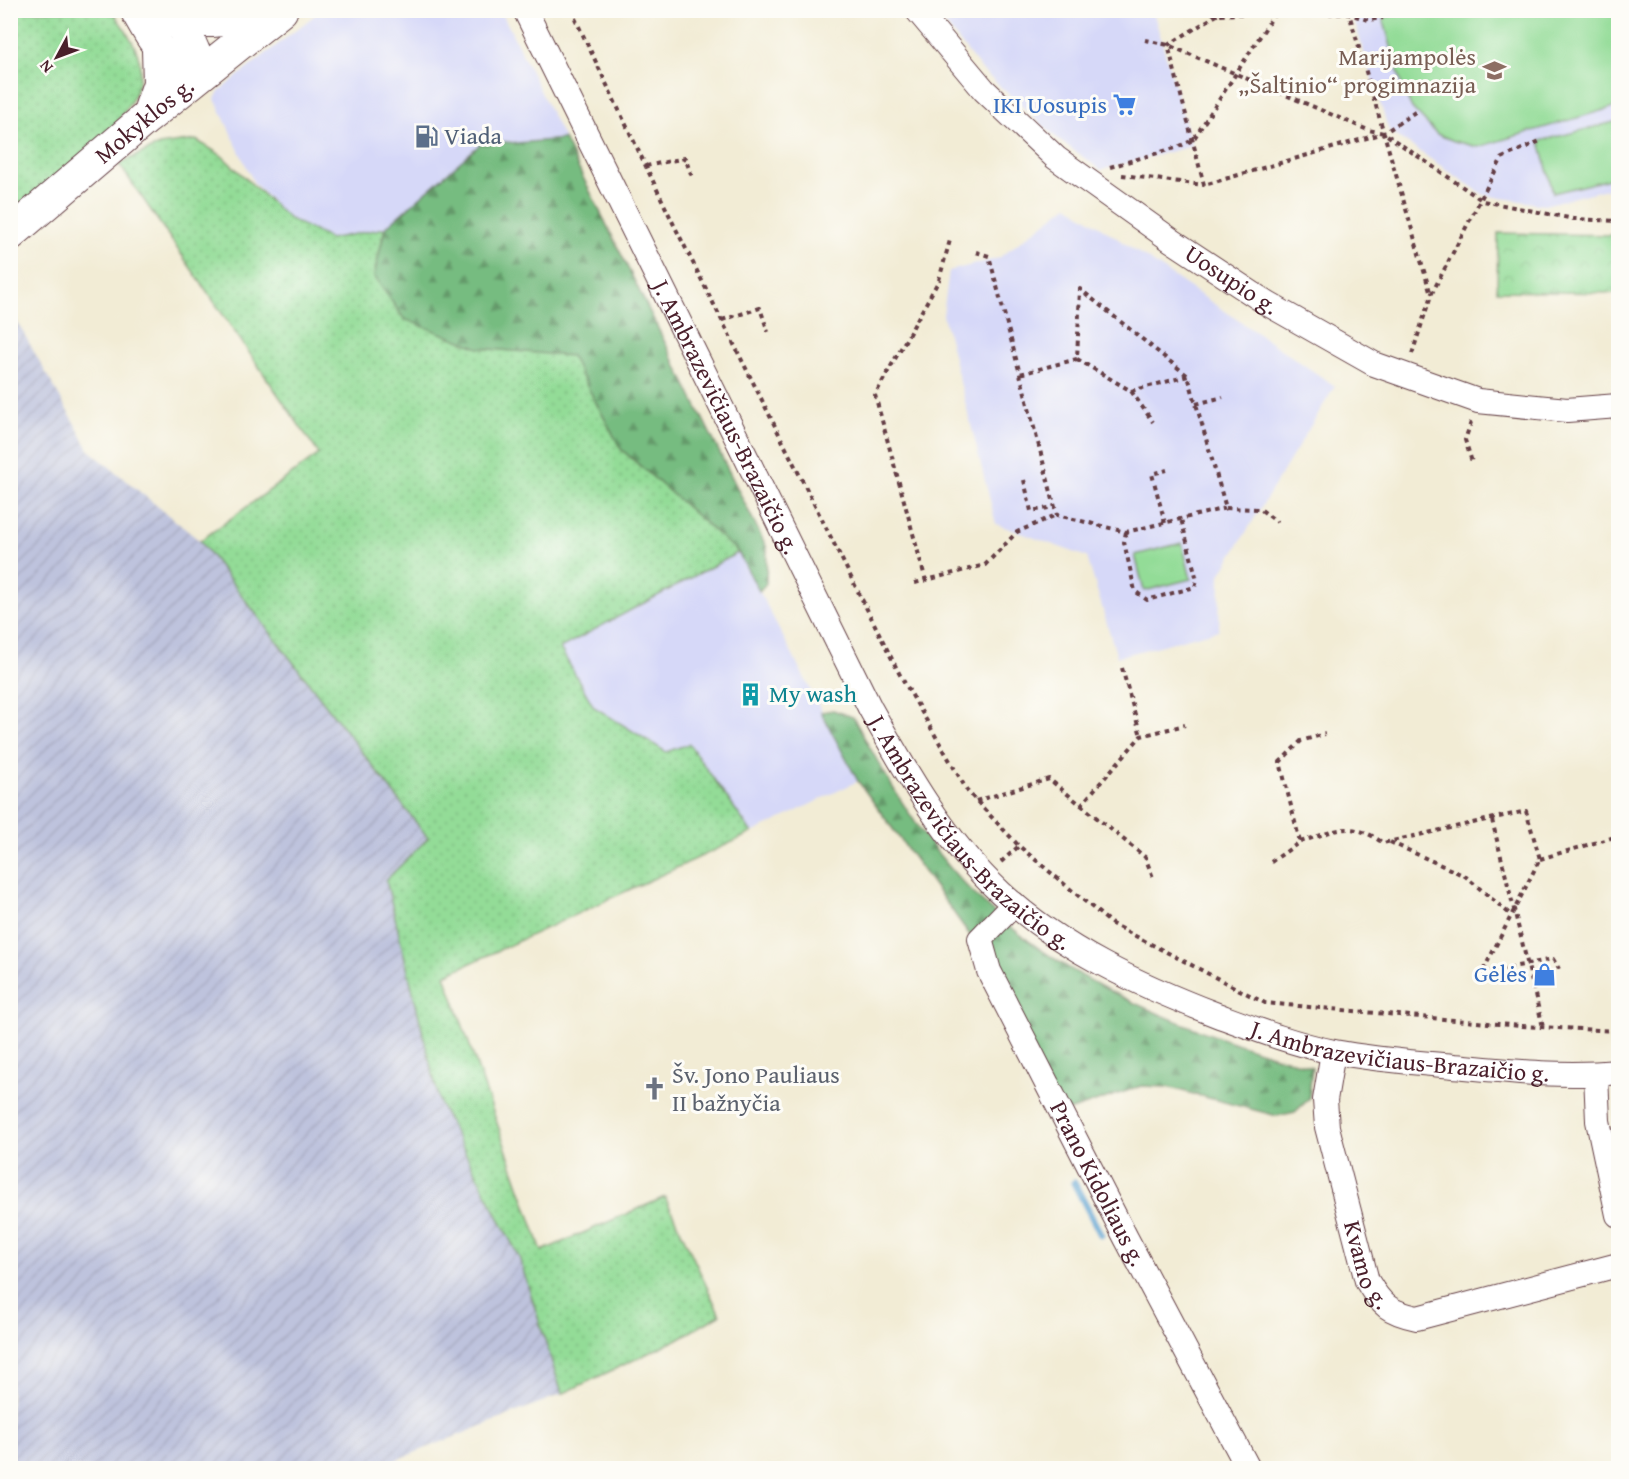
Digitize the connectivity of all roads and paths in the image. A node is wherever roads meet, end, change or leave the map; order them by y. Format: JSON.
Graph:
{"nodes":[{"id":1,"x":135,"y":10,"type":"edge"},
{"id":2,"x":273,"y":10,"type":"edge"},
{"id":3,"x":281,"y":10,"type":"edge"},
{"id":4,"x":525,"y":10,"type":"edge"},
{"id":5,"x":571,"y":10,"type":"edge"},
{"id":6,"x":917,"y":10,"type":"edge"},
{"id":7,"x":1203,"y":10,"type":"edge"},
{"id":8,"x":1225,"y":10,"type":"edge"},
{"id":9,"x":1277,"y":11,"type":"edge"},
{"id":10,"x":1349,"y":12,"type":"edge"},
{"id":11,"x":166,"y":14,"type":"edge"},
{"id":12,"x":1218,"y":15,"type":"junction"},
{"id":13,"x":1383,"y":18,"type":"dead end"},
{"id":14,"x":1145,"y":40,"type":"dead end"},
{"id":15,"x":1168,"y":45,"type":"junction"},
{"id":16,"x":157,"y":50,"type":"junction"},
{"id":17,"x":201,"y":73,"type":"junction"},
{"id":18,"x":1238,"y":75,"type":"junction"},
{"id":19,"x":1415,"y":112,"type":"dead end"},
{"id":20,"x":146,"y":118,"type":"junction"},
{"id":21,"x":1384,"y":133,"type":"junction"},
{"id":22,"x":1193,"y":140,"type":"junction"},
{"id":23,"x":1540,"y":141,"type":"dead end"},
{"id":24,"x":646,"y":166,"type":"junction"},
{"id":25,"x":1096,"y":178,"type":"junction"},
{"id":26,"x":693,"y":179,"type":"dead end"},
{"id":27,"x":1204,"y":185,"type":"junction"},
{"id":28,"x":1479,"y":199,"type":"junction"},
{"id":29,"x":1618,"y":221,"type":"edge"},
{"id":30,"x":10,"y":234,"type":"edge"},
{"id":31,"x":950,"y":240,"type":"dead end"},
{"id":32,"x":976,"y":252,"type":"dead end"},
{"id":33,"x":1431,"y":295,"type":"junction"},
{"id":34,"x":722,"y":320,"type":"junction"},
{"id":35,"x":768,"y":332,"type":"dead end"},
{"id":36,"x":1412,"y":355,"type":"dead end"},
{"id":37,"x":1077,"y":360,"type":"junction"},
{"id":38,"x":1020,"y":374,"type":"junction"},
{"id":39,"x":1188,"y":376,"type":"junction"},
{"id":40,"x":1131,"y":391,"type":"junction"},
{"id":41,"x":1223,"y":397,"type":"dead end"},
{"id":42,"x":1478,"y":401,"type":"junction"},
{"id":43,"x":1196,"y":404,"type":"junction"},
{"id":44,"x":1618,"y":406,"type":"edge"},
{"id":45,"x":1153,"y":422,"type":"dead end"},
{"id":46,"x":1472,"y":462,"type":"dead end"},
{"id":47,"x":1167,"y":470,"type":"dead end"},
{"id":48,"x":1024,"y":480,"type":"dead end"},
{"id":49,"x":1054,"y":507,"type":"junction"},
{"id":50,"x":1226,"y":508,"type":"junction"},
{"id":51,"x":1057,"y":515,"type":"junction"},
{"id":52,"x":1181,"y":519,"type":"junction"},
{"id":53,"x":1277,"y":522,"type":"dead end"},
{"id":54,"x":1165,"y":523,"type":"junction"},
{"id":55,"x":1126,"y":532,"type":"junction"},
{"id":56,"x":926,"y":581,"type":"junction"},
{"id":57,"x":915,"y":584,"type":"dead end"},
{"id":58,"x":1122,"y":668,"type":"dead end"},
{"id":59,"x":1185,"y":725,"type":"dead end"},
{"id":60,"x":1324,"y":734,"type":"dead end"},
{"id":61,"x":1141,"y":736,"type":"junction"},
{"id":62,"x":976,"y":801,"type":"junction"},
{"id":63,"x":1081,"y":805,"type":"junction"},
{"id":64,"x":1492,"y":820,"type":"junction"},
{"id":65,"x":1618,"y":836,"type":"edge"},
{"id":66,"x":1300,"y":842,"type":"junction"},
{"id":67,"x":1390,"y":842,"type":"junction"},
{"id":68,"x":1540,"y":859,"type":"junction"},
{"id":69,"x":1271,"y":862,"type":"dead end"},
{"id":70,"x":1154,"y":879,"type":"dead end"},
{"id":71,"x":1014,"y":904,"type":"junction"},
{"id":72,"x":1514,"y":909,"type":"junction"},
{"id":73,"x":1511,"y":915,"type":"junction"},
{"id":74,"x":1527,"y":965,"type":"junction"},
{"id":75,"x":1559,"y":969,"type":"dead end"},
{"id":76,"x":1543,"y":1027,"type":"junction"},
{"id":77,"x":1618,"y":1031,"type":"edge"},
{"id":78,"x":1333,"y":1052,"type":"junction"},
{"id":79,"x":1607,"y":1073,"type":"edge"},
{"id":80,"x":1618,"y":1215,"type":"edge"},
{"id":81,"x":1618,"y":1265,"type":"edge"},
{"id":82,"x":1248,"y":1468,"type":"edge"}],
"edges":[{"from":1,"to":16,"type":"street"},
{"from":2,"to":11,"type":"street"},
{"from":3,"to":17,"type":"main road","name":"Mokyklos g."},
{"from":4,"to":71,"type":"street","name":"J. Ambrazevičiaus-Brazaičio g."},
{"from":5,"to":24,"type":"path"},
{"from":6,"to":25,"type":"street","name":"Uosupio g."},
{"from":7,"to":12,"type":"path"},
{"from":8,"to":12,"type":"path"},
{"from":9,"to":10,"type":"path"},
{"from":9,"to":12,"type":"path"},
{"from":9,"to":18,"type":"path"},
{"from":10,"to":13,"type":"path"},
{"from":10,"to":21,"type":"path"},
{"from":11,"to":17,"type":"street"},
{"from":12,"to":15,"type":"path"},
{"from":14,"to":15,"type":"path"},
{"from":15,"to":18,"type":"path"},
{"from":15,"to":22,"type":"path"},
{"from":16,"to":17,"type":"street"},
{"from":16,"to":20,"type":"street"},
{"from":17,"to":20,"type":"main road","name":"Mokyklos g."},
{"from":18,"to":21,"type":"path"},
{"from":18,"to":22,"type":"path"},
{"from":19,"to":21,"type":"path"},
{"from":20,"to":30,"type":"main road","name":"Mokyklos g."},
{"from":21,"to":27,"type":"path"},
{"from":21,"to":28,"type":"path"},
{"from":21,"to":33,"type":"path"},
{"from":22,"to":25,"type":"path"},
{"from":22,"to":27,"type":"path"},
{"from":23,"to":28,"type":"path"},
{"from":24,"to":26,"type":"path"},
{"from":24,"to":34,"type":"path"},
{"from":25,"to":27,"type":"path"},
{"from":25,"to":42,"type":"street","name":"Uosupio g."},
{"from":28,"to":29,"type":"path"},
{"from":28,"to":33,"type":"path"},
{"from":31,"to":56,"type":"path"},
{"from":32,"to":38,"type":"path"},
{"from":33,"to":36,"type":"path"},
{"from":34,"to":35,"type":"path"},
{"from":34,"to":62,"type":"path"},
{"from":37,"to":38,"type":"path"},
{"from":37,"to":39,"type":"path"},
{"from":37,"to":40,"type":"path"},
{"from":38,"to":49,"type":"path"},
{"from":39,"to":40,"type":"path"},
{"from":39,"to":43,"type":"path"},
{"from":40,"to":45,"type":"path"},
{"from":41,"to":43,"type":"path"},
{"from":42,"to":44,"type":"street","name":"Uosupio g."},
{"from":42,"to":46,"type":"path"},
{"from":43,"to":50,"type":"path"},
{"from":47,"to":54,"type":"path"},
{"from":48,"to":49,"type":"path"},
{"from":49,"to":51,"type":"path"},
{"from":50,"to":52,"type":"path"},
{"from":50,"to":53,"type":"path"},
{"from":51,"to":55,"type":"path"},
{"from":51,"to":56,"type":"path"},
{"from":52,"to":54,"type":"path"},
{"from":52,"to":55,"type":"path"},
{"from":54,"to":55,"type":"path"},
{"from":56,"to":57,"type":"path"},
{"from":58,"to":61,"type":"path"},
{"from":59,"to":61,"type":"path"},
{"from":60,"to":66,"type":"path"},
{"from":61,"to":63,"type":"path"},
{"from":62,"to":63,"type":"path"},
{"from":62,"to":76,"type":"path"},
{"from":63,"to":70,"type":"path"},
{"from":64,"to":67,"type":"path"},
{"from":64,"to":68,"type":"path"},
{"from":64,"to":72,"type":"path"},
{"from":65,"to":68,"type":"path"},
{"from":66,"to":67,"type":"path"},
{"from":66,"to":69,"type":"path"},
{"from":67,"to":73,"type":"path"},
{"from":68,"to":72,"type":"path"},
{"from":71,"to":78,"type":"street","name":"J. Ambrazevičiaus-Brazaičio g."},
{"from":71,"to":82,"type":"street","name":"Prano Kidoliaus g."},
{"from":72,"to":73,"type":"path"},
{"from":72,"to":74,"type":"path"},
{"from":73,"to":74,"type":"path"},
{"from":74,"to":75,"type":"path"},
{"from":74,"to":76,"type":"path"},
{"from":76,"to":77,"type":"path"},
{"from":78,"to":79,"type":"street","name":"J. Ambrazevičiaus-Brazaičio g."},
{"from":78,"to":81,"type":"street","name":"Kvamo g."},
{"from":79,"to":80,"type":"street"}]}
